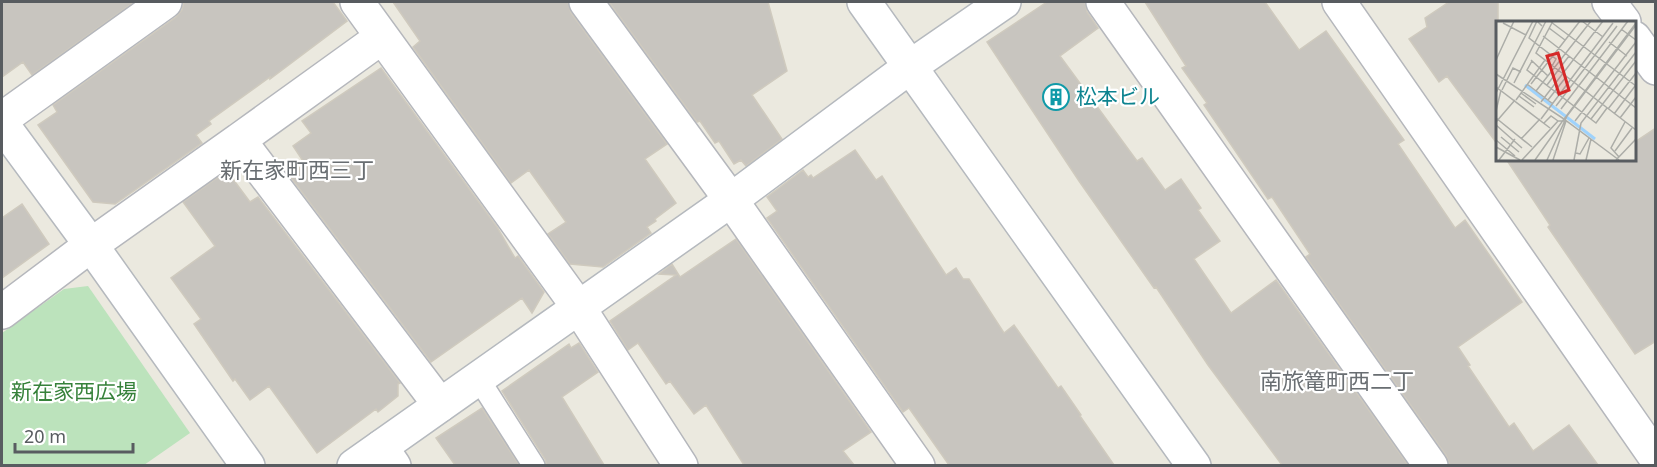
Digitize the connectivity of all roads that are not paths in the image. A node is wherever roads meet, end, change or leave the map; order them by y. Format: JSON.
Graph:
{"nodes":[{"id":1,"x":165,"y":2,"type":"edge"},
{"id":2,"x":357,"y":2,"type":"edge"},
{"id":3,"x":586,"y":2,"type":"edge"},
{"id":4,"x":864,"y":2,"type":"edge"},
{"id":5,"x":1004,"y":2,"type":"edge"},
{"id":6,"x":1103,"y":2,"type":"edge"},
{"id":7,"x":1339,"y":2,"type":"edge"},
{"id":8,"x":1609,"y":2,"type":"edge"},
{"id":9,"x":1623,"y":21,"type":"edge"},
{"id":10,"x":382,"y":37,"type":"junction"},
{"id":11,"x":1636,"y":39,"type":"edge"},
{"id":12,"x":911,"y":66,"type":"junction"},
{"id":13,"x":1656,"y":68,"type":"edge"},
{"id":14,"x":2,"y":122,"type":"edge"},
{"id":15,"x":239,"y":140,"type":"junction"},
{"id":16,"x":731,"y":200,"type":"junction"},
{"id":17,"x":91,"y":245,"type":"junction"},
{"id":18,"x":579,"y":308,"type":"junction"},
{"id":19,"x":2,"y":312,"type":"edge"},
{"id":20,"x":478,"y":378,"type":"junction"},
{"id":21,"x":440,"y":405,"type":"junction"},
{"id":22,"x":387,"y":456,"type":"edge"},
{"id":23,"x":1656,"y":458,"type":"edge"},
{"id":24,"x":248,"y":465,"type":"edge"},
{"id":25,"x":354,"y":465,"type":"edge"},
{"id":26,"x":534,"y":465,"type":"edge"},
{"id":27,"x":681,"y":465,"type":"edge"},
{"id":28,"x":918,"y":465,"type":"edge"},
{"id":29,"x":1194,"y":465,"type":"edge"},
{"id":30,"x":1431,"y":465,"type":"edge"}],
"edges":[{"from":1,"to":14,"type":"street"},
{"from":2,"to":10,"type":"street"},
{"from":3,"to":16,"type":"street"},
{"from":4,"to":12,"type":"street"},
{"from":5,"to":12,"type":"street"},
{"from":6,"to":30,"type":"street"},
{"from":7,"to":23,"type":"street"},
{"from":8,"to":9,"type":"street"},
{"from":10,"to":15,"type":"street"},
{"from":10,"to":18,"type":"street"},
{"from":11,"to":13,"type":"street"},
{"from":12,"to":16,"type":"street"},
{"from":12,"to":29,"type":"street"},
{"from":14,"to":17,"type":"street"},
{"from":15,"to":17,"type":"street"},
{"from":15,"to":21,"type":"street"},
{"from":16,"to":18,"type":"street"},
{"from":16,"to":28,"type":"street"},
{"from":17,"to":19,"type":"street"},
{"from":17,"to":24,"type":"street"},
{"from":18,"to":20,"type":"street"},
{"from":18,"to":27,"type":"street"},
{"from":20,"to":21,"type":"street"},
{"from":20,"to":26,"type":"lane"},
{"from":21,"to":22,"type":"street"},
{"from":22,"to":25,"type":"street"}]}
